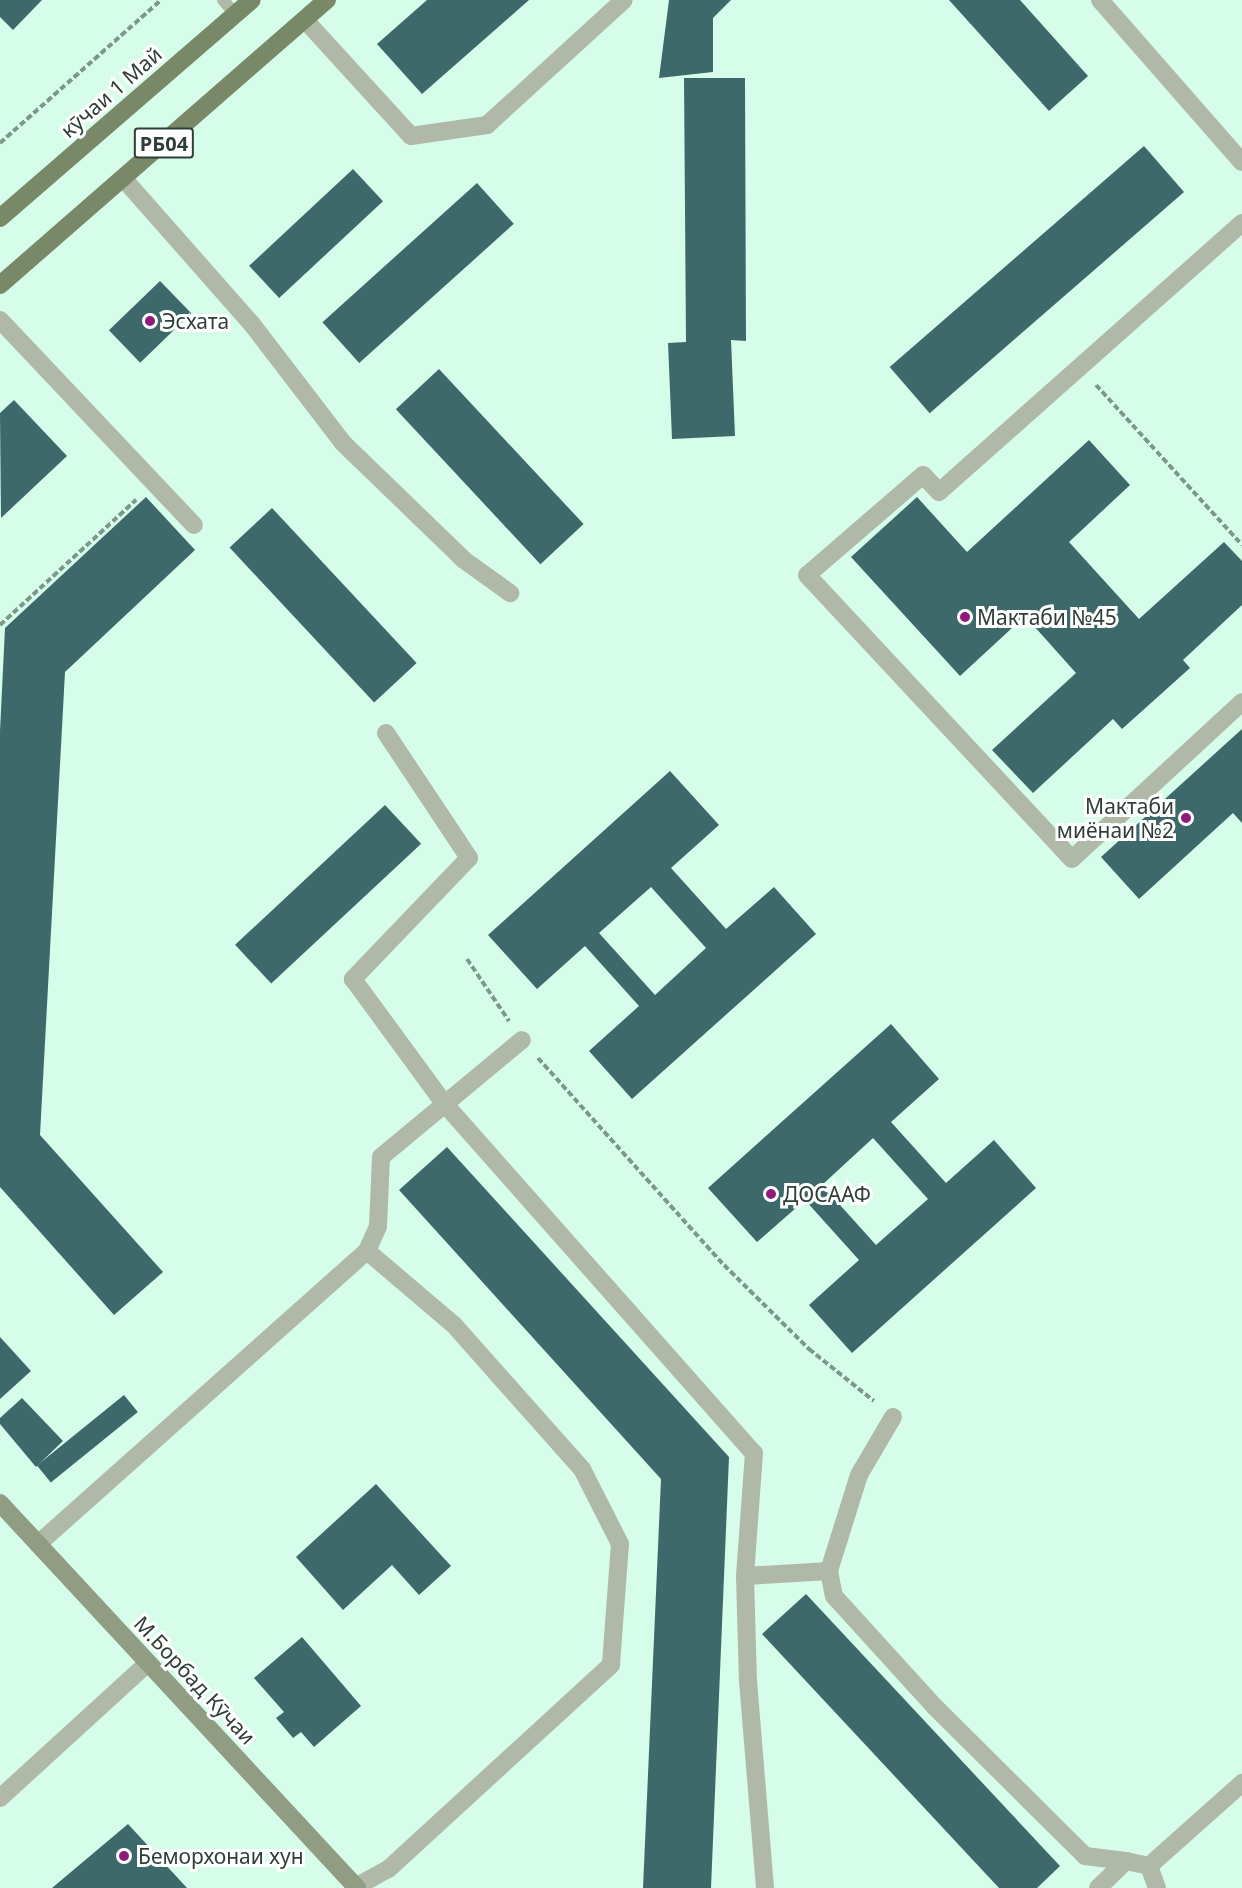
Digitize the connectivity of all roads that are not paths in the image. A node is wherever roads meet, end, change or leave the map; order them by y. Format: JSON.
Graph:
{"nodes":[{"id":1,"x":223,"y":0,"type":"edge"},
{"id":2,"x":252,"y":0,"type":"edge"},
{"id":3,"x":327,"y":0,"type":"edge"},
{"id":4,"x":624,"y":0,"type":"edge"},
{"id":5,"x":1100,"y":0,"type":"edge"},
{"id":6,"x":236,"y":15,"type":"junction"},
{"id":7,"x":305,"y":20,"type":"junction"},
{"id":8,"x":1242,"y":162,"type":"edge"},
{"id":9,"x":123,"y":178,"type":"junction"},
{"id":10,"x":0,"y":218,"type":"edge"},
{"id":11,"x":1242,"y":223,"type":"edge"},
{"id":12,"x":0,"y":285,"type":"edge"},
{"id":13,"x":0,"y":320,"type":"edge"},
{"id":14,"x":194,"y":525,"type":"dead end"},
{"id":15,"x":510,"y":593,"type":"dead end"},
{"id":16,"x":1242,"y":702,"type":"edge"},
{"id":17,"x":386,"y":733,"type":"dead end"},
{"id":18,"x":522,"y":1040,"type":"road end"},
{"id":19,"x":443,"y":1102,"type":"junction"},
{"id":20,"x":367,"y":1251,"type":"junction"},
{"id":21,"x":893,"y":1417,"type":"road end"},
{"id":22,"x":0,"y":1503,"type":"edge"},
{"id":23,"x":38,"y":1544,"type":"junction"},
{"id":24,"x":829,"y":1571,"type":"junction"},
{"id":25,"x":745,"y":1576,"type":"junction"},
{"id":26,"x":148,"y":1663,"type":"junction"},
{"id":27,"x":1242,"y":1783,"type":"edge"},
{"id":28,"x":0,"y":1798,"type":"edge"},
{"id":29,"x":1126,"y":1861,"type":"junction"},
{"id":30,"x":1149,"y":1866,"type":"junction"},
{"id":31,"x":356,"y":1888,"type":"edge"},
{"id":32,"x":765,"y":1888,"type":"edge"},
{"id":33,"x":1098,"y":1888,"type":"edge"},
{"id":34,"x":1157,"y":1888,"type":"edge"}],
"edges":[{"from":1,"to":6,"type":"lane"},
{"from":2,"to":6,"type":"main road","name":"кӯчаи 1 Май","number":"РБ04"},
{"from":3,"to":7,"type":"main road","number":"РБ04"},
{"from":4,"to":7,"type":"street"},
{"from":5,"to":8,"type":"street"},
{"from":6,"to":10,"type":"main road","name":"кӯчаи 1 Май","number":"РБ04"},
{"from":7,"to":9,"type":"main road","number":"РБ04"},
{"from":9,"to":12,"type":"main road","number":"РБ04"},
{"from":9,"to":15,"type":"street"},
{"from":11,"to":16,"type":"street"},
{"from":13,"to":14,"type":"street"},
{"from":17,"to":19,"type":"street"},
{"from":18,"to":19,"type":"street"},
{"from":19,"to":20,"type":"street"},
{"from":19,"to":25,"type":"street"},
{"from":20,"to":23,"type":"street"},
{"from":20,"to":31,"type":"street"},
{"from":21,"to":24,"type":"street"},
{"from":22,"to":23,"type":"street","name":"М.Борбад Кӯчаи"},
{"from":23,"to":26,"type":"street","name":"М.Борбад Кӯчаи"},
{"from":24,"to":25,"type":"street"},
{"from":24,"to":29,"type":"street"},
{"from":25,"to":32,"type":"street"},
{"from":26,"to":28,"type":"street"},
{"from":26,"to":31,"type":"street","name":"М.Борбад Кӯчаи"},
{"from":27,"to":30,"type":"street"},
{"from":29,"to":30,"type":"street"},
{"from":29,"to":33,"type":"street"},
{"from":30,"to":34,"type":"street"}]}
